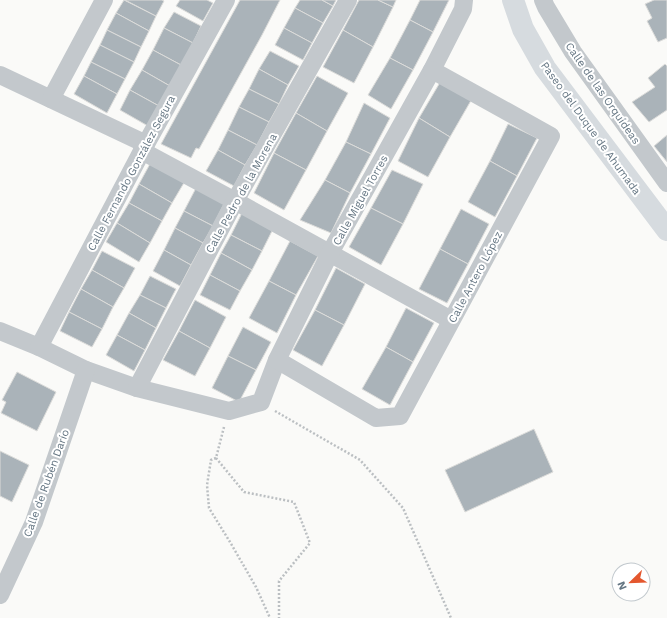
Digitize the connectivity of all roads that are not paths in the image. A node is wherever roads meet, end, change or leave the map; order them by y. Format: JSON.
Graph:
{"nodes":[{"id":1,"x":104,"y":0,"type":"edge"},
{"id":2,"x":226,"y":0,"type":"edge"},
{"id":3,"x":348,"y":0,"type":"edge"},
{"id":4,"x":464,"y":0,"type":"edge"},
{"id":5,"x":513,"y":0,"type":"edge"},
{"id":6,"x":543,"y":0,"type":"edge"},
{"id":7,"x":432,"y":70,"type":"junction"},
{"id":8,"x":0,"y":75,"type":"edge"},
{"id":9,"x":52,"y":99,"type":"junction"},
{"id":10,"x":144,"y":147,"type":"junction"},
{"id":11,"x":667,"y":183,"type":"edge"},
{"id":12,"x":236,"y":201,"type":"junction"},
{"id":13,"x":667,"y":230,"type":"edge"},
{"id":14,"x":330,"y":253,"type":"junction"},
{"id":15,"x":451,"y":320,"type":"junction"},
{"id":16,"x":0,"y":331,"type":"edge"},
{"id":17,"x":39,"y":347,"type":"junction"},
{"id":18,"x":277,"y":360,"type":"junction"},
{"id":19,"x":86,"y":370,"type":"junction"},
{"id":20,"x":137,"y":388,"type":"junction"},
{"id":21,"x":0,"y":595,"type":"edge"}],
"edges":[{"from":1,"to":9,"type":"street"},
{"from":2,"to":10,"type":"street","name":"Calle Fernando González Segura"},
{"from":3,"to":12,"type":"street","name":"Calle Pedro de la Morena"},
{"from":4,"to":7,"type":"street","name":"Calle Miguel Torres"},
{"from":5,"to":13,"type":"main road","name":"Paseo del Duque de Ahumada"},
{"from":6,"to":11,"type":"street","name":"Calle de las Orquídeas"},
{"from":7,"to":14,"type":"street","name":"Calle Miguel Torres"},
{"from":7,"to":15,"type":"street","name":"Calle Antero López"},
{"from":8,"to":9,"type":"street"},
{"from":9,"to":10,"type":"street"},
{"from":10,"to":12,"type":"street"},
{"from":10,"to":17,"type":"street","name":"Calle Fernando González Segura"},
{"from":12,"to":14,"type":"street"},
{"from":12,"to":20,"type":"street","name":"Calle Pedro de la Morena"},
{"from":14,"to":15,"type":"street"},
{"from":14,"to":18,"type":"street","name":"Calle Miguel Torres"},
{"from":15,"to":18,"type":"street","name":"Calle Antero López"},
{"from":16,"to":17,"type":"street"},
{"from":17,"to":19,"type":"street"},
{"from":18,"to":20,"type":"street","name":"Calle Miguel Torres"},
{"from":19,"to":20,"type":"street"},
{"from":19,"to":21,"type":"street","name":"Calle de Rubén Darío"}]}
